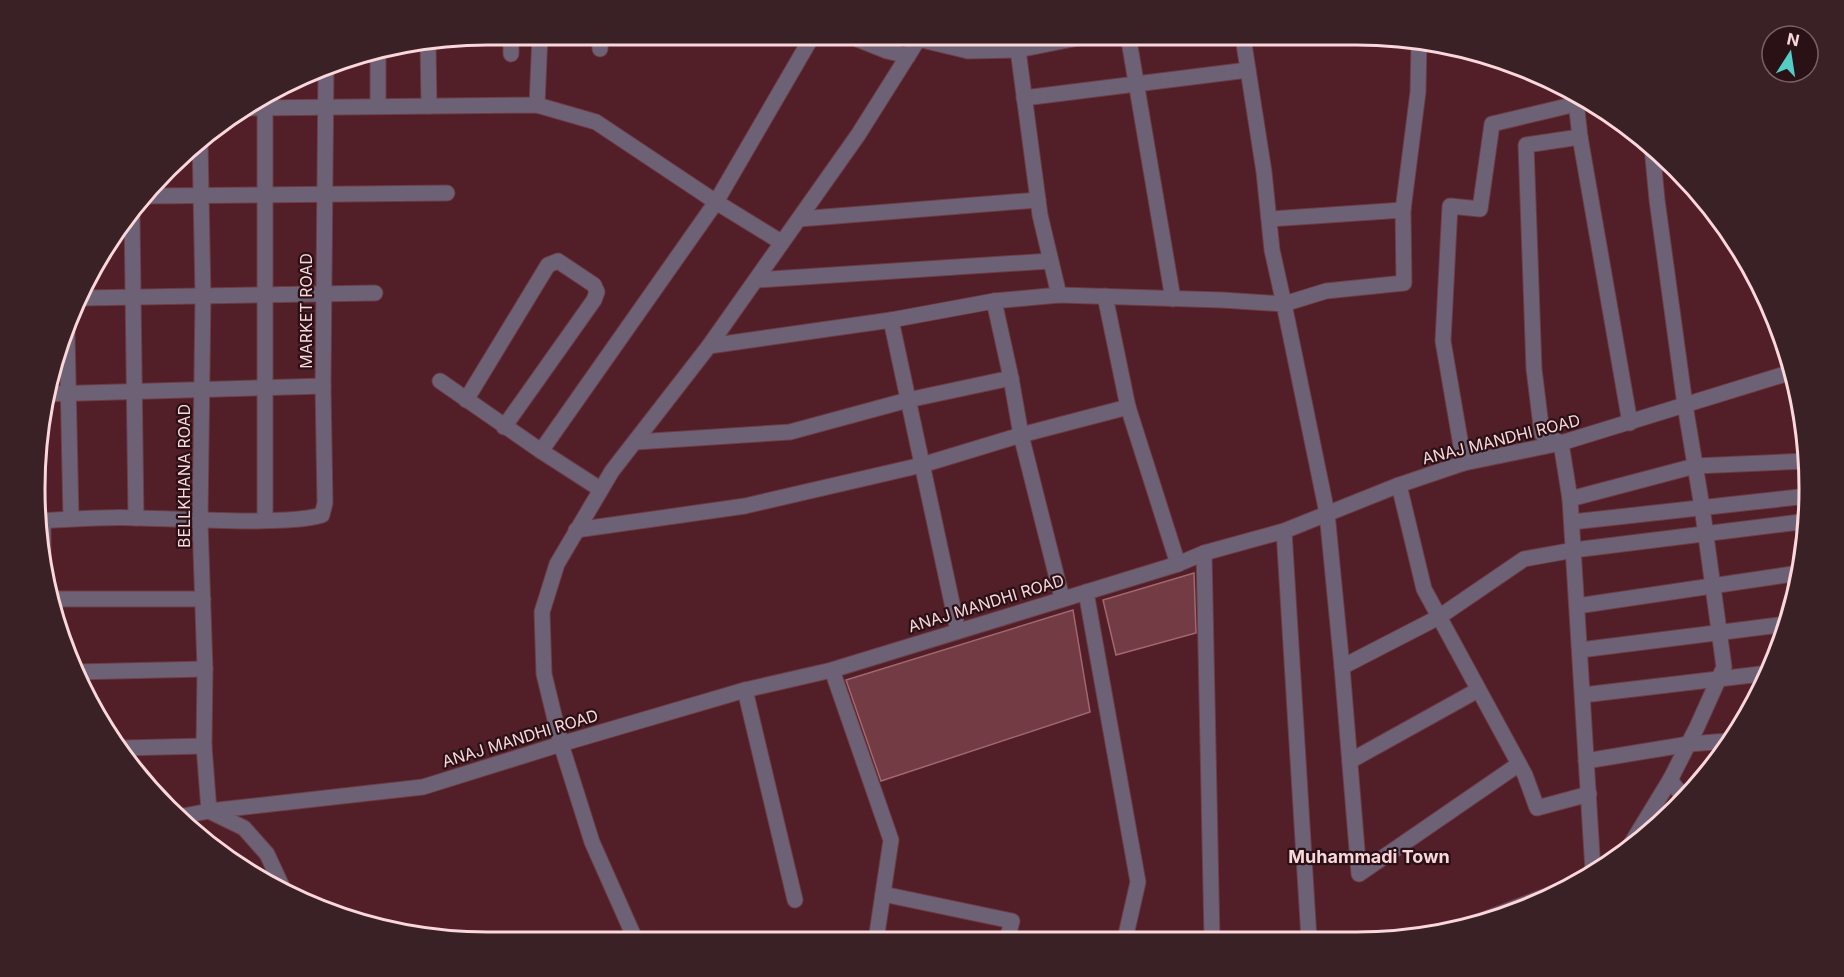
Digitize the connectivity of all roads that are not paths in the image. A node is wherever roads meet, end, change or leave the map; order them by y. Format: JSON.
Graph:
{"nodes":[{"id":1,"x":512,"y":45,"type":"edge"},
{"id":2,"x":540,"y":45,"type":"edge"},
{"id":3,"x":807,"y":45,"type":"edge"},
{"id":4,"x":872,"y":45,"type":"edge"},
{"id":5,"x":914,"y":45,"type":"edge"},
{"id":6,"x":948,"y":45,"type":"edge"},
{"id":7,"x":1001,"y":45,"type":"edge"},
{"id":8,"x":1017,"y":45,"type":"edge"},
{"id":9,"x":1130,"y":45,"type":"edge"},
{"id":10,"x":1243,"y":45,"type":"edge"},
{"id":11,"x":428,"y":50,"type":"edge"},
{"id":12,"x":1419,"y":50,"type":"edge"},
{"id":13,"x":512,"y":54,"type":"dead end"},
{"id":14,"x":908,"y":56,"type":"junction"},
{"id":15,"x":378,"y":59,"type":"edge"},
{"id":16,"x":1248,"y":70,"type":"junction"},
{"id":17,"x":326,"y":76,"type":"edge"},
{"id":18,"x":1136,"y":85,"type":"junction"},
{"id":19,"x":1024,"y":98,"type":"junction"},
{"id":20,"x":1569,"y":100,"type":"edge"},
{"id":21,"x":1577,"y":104,"type":"edge"},
{"id":22,"x":265,"y":105,"type":"edge"},
{"id":23,"x":537,"y":105,"type":"junction"},
{"id":24,"x":326,"y":106,"type":"junction"},
{"id":25,"x":378,"y":106,"type":"junction"},
{"id":26,"x":429,"y":106,"type":"junction"},
{"id":27,"x":260,"y":108,"type":"edge"},
{"id":28,"x":1580,"y":137,"type":"junction"},
{"id":29,"x":200,"y":152,"type":"edge"},
{"id":30,"x":1653,"y":160,"type":"edge"},
{"id":31,"x":447,"y":193,"type":"dead end"},
{"id":32,"x":324,"y":194,"type":"junction"},
{"id":33,"x":201,"y":195,"type":"junction"},
{"id":34,"x":266,"y":195,"type":"junction"},
{"id":35,"x":155,"y":196,"type":"edge"},
{"id":36,"x":1038,"y":200,"type":"junction"},
{"id":37,"x":716,"y":202,"type":"junction"},
{"id":38,"x":1403,"y":210,"type":"junction"},
{"id":39,"x":799,"y":219,"type":"junction"},
{"id":40,"x":1269,"y":219,"type":"junction"},
{"id":41,"x":132,"y":226,"type":"edge"},
{"id":42,"x":781,"y":242,"type":"junction"},
{"id":43,"x":1050,"y":261,"type":"junction"},
{"id":44,"x":756,"y":280,"type":"junction"},
{"id":45,"x":375,"y":293,"type":"dead end"},
{"id":46,"x":325,"y":294,"type":"junction"},
{"id":47,"x":266,"y":295,"type":"junction"},
{"id":48,"x":1059,"y":295,"type":"junction"},
{"id":49,"x":203,"y":296,"type":"junction"},
{"id":50,"x":1105,"y":296,"type":"junction"},
{"id":51,"x":133,"y":297,"type":"junction"},
{"id":52,"x":88,"y":298,"type":"edge"},
{"id":53,"x":1173,"y":299,"type":"junction"},
{"id":54,"x":994,"y":301,"type":"junction"},
{"id":55,"x":1284,"y":304,"type":"junction"},
{"id":56,"x":891,"y":320,"type":"junction"},
{"id":57,"x":710,"y":346,"type":"junction"},
{"id":58,"x":67,"y":351,"type":"edge"},
{"id":59,"x":1784,"y":374,"type":"edge"},
{"id":60,"x":1011,"y":378,"type":"junction"},
{"id":61,"x":440,"y":381,"type":"dead end"},
{"id":62,"x":323,"y":386,"type":"junction"},
{"id":63,"x":265,"y":388,"type":"junction"},
{"id":64,"x":202,"y":389,"type":"junction"},
{"id":65,"x":135,"y":390,"type":"junction"},
{"id":66,"x":68,"y":392,"type":"junction"},
{"id":67,"x":56,"y":393,"type":"edge"},
{"id":68,"x":466,"y":400,"type":"junction"},
{"id":69,"x":908,"y":400,"type":"junction"},
{"id":70,"x":1685,"y":405,"type":"junction"},
{"id":71,"x":1128,"y":407,"type":"junction"},
{"id":72,"x":1630,"y":423,"type":"junction"},
{"id":73,"x":504,"y":427,"type":"junction"},
{"id":74,"x":1021,"y":435,"type":"junction"},
{"id":75,"x":636,"y":442,"type":"junction"},
{"id":76,"x":1561,"y":443,"type":"junction"},
{"id":77,"x":541,"y":451,"type":"junction"},
{"id":78,"x":1798,"y":461,"type":"edge"},
{"id":79,"x":1464,"y":463,"type":"junction"},
{"id":80,"x":922,"y":465,"type":"junction"},
{"id":81,"x":1695,"y":466,"type":"junction"},
{"id":82,"x":1399,"y":485,"type":"junction"},
{"id":83,"x":600,"y":489,"type":"junction"},
{"id":84,"x":1799,"y":497,"type":"edge"},
{"id":85,"x":1570,"y":499,"type":"junction"},
{"id":86,"x":1702,"y":507,"type":"junction"},
{"id":87,"x":1327,"y":513,"type":"junction"},
{"id":88,"x":71,"y":518,"type":"junction"},
{"id":89,"x":136,"y":518,"type":"junction"},
{"id":90,"x":46,"y":520,"type":"edge"},
{"id":91,"x":265,"y":520,"type":"junction"},
{"id":92,"x":200,"y":521,"type":"junction"},
{"id":93,"x":1572,"y":522,"type":"junction"},
{"id":94,"x":1798,"y":522,"type":"edge"},
{"id":95,"x":576,"y":530,"type":"junction"},
{"id":96,"x":1284,"y":531,"type":"junction"},
{"id":97,"x":1705,"y":533,"type":"junction"},
{"id":98,"x":1574,"y":550,"type":"junction"},
{"id":99,"x":1204,"y":553,"type":"junction"},
{"id":100,"x":1178,"y":564,"type":"junction"},
{"id":101,"x":1790,"y":574,"type":"edge"},
{"id":102,"x":1713,"y":585,"type":"junction"},
{"id":103,"x":1086,"y":592,"type":"junction"},
{"id":104,"x":1062,"y":598,"type":"junction"},
{"id":105,"x":59,"y":599,"type":"edge"},
{"id":106,"x":202,"y":599,"type":"junction"},
{"id":107,"x":1577,"y":606,"type":"junction"},
{"id":108,"x":1439,"y":617,"type":"junction"},
{"id":109,"x":1777,"y":625,"type":"edge"},
{"id":110,"x":958,"y":631,"type":"junction"},
{"id":111,"x":1720,"y":632,"type":"junction"},
{"id":112,"x":1580,"y":650,"type":"junction"},
{"id":113,"x":1342,"y":668,"type":"junction"},
{"id":114,"x":204,"y":669,"type":"junction"},
{"id":115,"x":832,"y":670,"type":"junction"},
{"id":116,"x":85,"y":672,"type":"edge"},
{"id":117,"x":1758,"y":674,"type":"edge"},
{"id":118,"x":1719,"y":679,"type":"junction"},
{"id":119,"x":745,"y":690,"type":"junction"},
{"id":120,"x":1478,"y":690,"type":"junction"},
{"id":121,"x":1583,"y":694,"type":"junction"},
{"id":122,"x":1719,"y":742,"type":"edge"},
{"id":123,"x":561,"y":744,"type":"junction"},
{"id":124,"x":1689,"y":744,"type":"junction"},
{"id":125,"x":204,"y":746,"type":"junction"},
{"id":126,"x":129,"y":748,"type":"edge"},
{"id":127,"x":1350,"y":761,"type":"junction"},
{"id":128,"x":1586,"y":761,"type":"junction"},
{"id":129,"x":1519,"y":764,"type":"junction"},
{"id":130,"x":1670,"y":780,"type":"junction"},
{"id":131,"x":1679,"y":791,"type":"edge"},
{"id":132,"x":1588,"y":794,"type":"junction"},
{"id":133,"x":209,"y":811,"type":"junction"},
{"id":134,"x":189,"y":815,"type":"edge"},
{"id":135,"x":1641,"y":827,"type":"edge"},
{"id":136,"x":1592,"y":863,"type":"edge"},
{"id":137,"x":279,"y":879,"type":"edge"},
{"id":138,"x":883,"y":894,"type":"junction"},
{"id":139,"x":795,"y":900,"type":"dead end"},
{"id":140,"x":632,"y":932,"type":"edge"},
{"id":141,"x":877,"y":932,"type":"edge"},
{"id":142,"x":1009,"y":932,"type":"edge"},
{"id":143,"x":1127,"y":932,"type":"edge"},
{"id":144,"x":1212,"y":932,"type":"edge"},
{"id":145,"x":1308,"y":932,"type":"edge"}],
"edges":[{"from":1,"to":13,"type":"street"},
{"from":2,"to":23,"type":"street"},
{"from":3,"to":37,"type":"street"},
{"from":4,"to":14,"type":"street"},
{"from":5,"to":14,"type":"street"},
{"from":6,"to":7,"type":"street"},
{"from":8,"to":19,"type":"street"},
{"from":9,"to":18,"type":"street"},
{"from":10,"to":16,"type":"street"},
{"from":11,"to":26,"type":"street"},
{"from":12,"to":38,"type":"street"},
{"from":14,"to":39,"type":"street"},
{"from":15,"to":25,"type":"street"},
{"from":16,"to":18,"type":"street"},
{"from":16,"to":40,"type":"street"},
{"from":17,"to":24,"type":"street","name":"MARKET ROAD"},
{"from":18,"to":19,"type":"street"},
{"from":18,"to":53,"type":"street"},
{"from":19,"to":36,"type":"street"},
{"from":20,"to":79,"type":"street"},
{"from":21,"to":28,"type":"street"},
{"from":22,"to":24,"type":"street"},
{"from":23,"to":26,"type":"street"},
{"from":23,"to":37,"type":"street"},
{"from":24,"to":25,"type":"street"},
{"from":24,"to":32,"type":"street","name":"MARKET ROAD"},
{"from":25,"to":26,"type":"street"},
{"from":27,"to":34,"type":"street"},
{"from":28,"to":72,"type":"street"},
{"from":28,"to":76,"type":"street"},
{"from":29,"to":33,"type":"street","name":"BELLKHANA ROAD"},
{"from":30,"to":70,"type":"street"},
{"from":31,"to":32,"type":"street"},
{"from":32,"to":34,"type":"street"},
{"from":32,"to":46,"type":"street","name":"MARKET ROAD"},
{"from":33,"to":34,"type":"street"},
{"from":33,"to":35,"type":"street"},
{"from":33,"to":49,"type":"street","name":"BELLKHANA ROAD"},
{"from":34,"to":47,"type":"street"},
{"from":36,"to":39,"type":"street"},
{"from":36,"to":43,"type":"street"},
{"from":37,"to":42,"type":"street"},
{"from":37,"to":77,"type":"street"},
{"from":38,"to":40,"type":"street"},
{"from":38,"to":55,"type":"street"},
{"from":39,"to":42,"type":"street"},
{"from":40,"to":55,"type":"street"},
{"from":41,"to":51,"type":"street"},
{"from":42,"to":44,"type":"street"},
{"from":43,"to":44,"type":"street"},
{"from":43,"to":48,"type":"street"},
{"from":44,"to":57,"type":"street"},
{"from":45,"to":46,"type":"street"},
{"from":46,"to":47,"type":"street"},
{"from":46,"to":62,"type":"street","name":"MARKET ROAD"},
{"from":47,"to":49,"type":"street"},
{"from":47,"to":63,"type":"street"},
{"from":48,"to":50,"type":"street"},
{"from":48,"to":54,"type":"street"},
{"from":49,"to":51,"type":"street"},
{"from":49,"to":64,"type":"street","name":"BELLKHANA ROAD"},
{"from":50,"to":53,"type":"street"},
{"from":50,"to":71,"type":"street"},
{"from":51,"to":52,"type":"street"},
{"from":51,"to":65,"type":"street"},
{"from":53,"to":55,"type":"street"},
{"from":54,"to":56,"type":"street"},
{"from":54,"to":60,"type":"street"},
{"from":55,"to":87,"type":"street"},
{"from":56,"to":57,"type":"street"},
{"from":56,"to":69,"type":"street"},
{"from":57,"to":75,"type":"street"},
{"from":58,"to":66,"type":"street"},
{"from":59,"to":70,"type":"street","name":"ANAJ MANDHI ROAD"},
{"from":60,"to":69,"type":"street"},
{"from":60,"to":74,"type":"street"},
{"from":61,"to":68,"type":"street"},
{"from":62,"to":63,"type":"street","name":"MARKET ROAD"},
{"from":62,"to":91,"type":"street"},
{"from":63,"to":64,"type":"street","name":"MARKET ROAD"},
{"from":63,"to":91,"type":"street"},
{"from":64,"to":65,"type":"street","name":"MARKET ROAD"},
{"from":64,"to":92,"type":"street","name":"BELLKHANA ROAD"},
{"from":65,"to":66,"type":"street","name":"MARKET ROAD"},
{"from":65,"to":89,"type":"street"},
{"from":66,"to":67,"type":"street","name":"MARKET ROAD"},
{"from":66,"to":88,"type":"street"},
{"from":68,"to":73,"type":"street"},
{"from":68,"to":73,"type":"street"},
{"from":69,"to":75,"type":"street"},
{"from":69,"to":80,"type":"street"},
{"from":70,"to":72,"type":"street","name":"ANAJ MANDHI ROAD"},
{"from":70,"to":81,"type":"street"},
{"from":71,"to":74,"type":"street"},
{"from":71,"to":100,"type":"street"},
{"from":72,"to":76,"type":"street","name":"ANAJ MANDHI ROAD"},
{"from":73,"to":77,"type":"street"},
{"from":74,"to":80,"type":"street"},
{"from":74,"to":104,"type":"street"},
{"from":75,"to":83,"type":"street"},
{"from":76,"to":79,"type":"street","name":"ANAJ MANDHI ROAD"},
{"from":76,"to":85,"type":"street"},
{"from":77,"to":83,"type":"street"},
{"from":78,"to":81,"type":"street"},
{"from":79,"to":82,"type":"street","name":"ANAJ MANDHI ROAD"},
{"from":80,"to":95,"type":"street"},
{"from":80,"to":110,"type":"street"},
{"from":81,"to":85,"type":"street"},
{"from":81,"to":86,"type":"street"},
{"from":82,"to":87,"type":"street","name":"ANAJ MANDHI ROAD"},
{"from":82,"to":108,"type":"street"},
{"from":83,"to":95,"type":"street"},
{"from":84,"to":86,"type":"street"},
{"from":85,"to":93,"type":"street"},
{"from":86,"to":93,"type":"street"},
{"from":86,"to":97,"type":"street"},
{"from":87,"to":96,"type":"street","name":"ANAJ MANDHI ROAD"},
{"from":87,"to":113,"type":"street"},
{"from":88,"to":89,"type":"street"},
{"from":88,"to":90,"type":"street"},
{"from":89,"to":92,"type":"street"},
{"from":91,"to":92,"type":"street"},
{"from":92,"to":106,"type":"street","name":"BELLKHANA ROAD"},
{"from":93,"to":98,"type":"street"},
{"from":94,"to":97,"type":"street"},
{"from":95,"to":123,"type":"street"},
{"from":96,"to":99,"type":"street","name":"ANAJ MANDHI ROAD"},
{"from":96,"to":145,"type":"street"},
{"from":97,"to":98,"type":"street"},
{"from":97,"to":102,"type":"street"},
{"from":98,"to":107,"type":"street"},
{"from":98,"to":108,"type":"street"},
{"from":99,"to":100,"type":"street","name":"ANAJ MANDHI ROAD"},
{"from":99,"to":144,"type":"street"},
{"from":100,"to":103,"type":"street","name":"ANAJ MANDHI ROAD"},
{"from":101,"to":102,"type":"street"},
{"from":102,"to":107,"type":"street"},
{"from":102,"to":111,"type":"street"},
{"from":103,"to":104,"type":"street","name":"ANAJ MANDHI ROAD"},
{"from":103,"to":143,"type":"street"},
{"from":104,"to":110,"type":"street","name":"ANAJ MANDHI ROAD"},
{"from":105,"to":106,"type":"street"},
{"from":106,"to":114,"type":"street","name":"BELLKHANA ROAD"},
{"from":107,"to":112,"type":"street"},
{"from":108,"to":113,"type":"street"},
{"from":108,"to":120,"type":"street"},
{"from":109,"to":111,"type":"street"},
{"from":110,"to":115,"type":"street","name":"ANAJ MANDHI ROAD"},
{"from":111,"to":112,"type":"street"},
{"from":111,"to":118,"type":"street"},
{"from":112,"to":121,"type":"street"},
{"from":113,"to":127,"type":"street"},
{"from":114,"to":116,"type":"street"},
{"from":114,"to":125,"type":"street","name":"BELLKHANA ROAD"},
{"from":115,"to":119,"type":"street","name":"ANAJ MANDHI ROAD"},
{"from":115,"to":138,"type":"street"},
{"from":117,"to":118,"type":"street"},
{"from":118,"to":121,"type":"street"},
{"from":118,"to":124,"type":"street"},
{"from":119,"to":123,"type":"street","name":"ANAJ MANDHI ROAD"},
{"from":119,"to":139,"type":"street"},
{"from":120,"to":127,"type":"street"},
{"from":120,"to":129,"type":"street"},
{"from":121,"to":128,"type":"street"},
{"from":122,"to":124,"type":"street"},
{"from":123,"to":133,"type":"street","name":"ANAJ MANDHI ROAD"},
{"from":123,"to":140,"type":"street"},
{"from":124,"to":128,"type":"street"},
{"from":124,"to":130,"type":"street"},
{"from":125,"to":126,"type":"street"},
{"from":125,"to":133,"type":"street","name":"BELLKHANA ROAD"},
{"from":127,"to":129,"type":"street"},
{"from":128,"to":132,"type":"street"},
{"from":129,"to":132,"type":"street"},
{"from":130,"to":131,"type":"street"},
{"from":130,"to":135,"type":"street"},
{"from":132,"to":136,"type":"street"},
{"from":133,"to":134,"type":"street","name":"ANAJ MANDHI ROAD"},
{"from":133,"to":137,"type":"street"},
{"from":138,"to":141,"type":"street"},
{"from":138,"to":142,"type":"street"}]}
